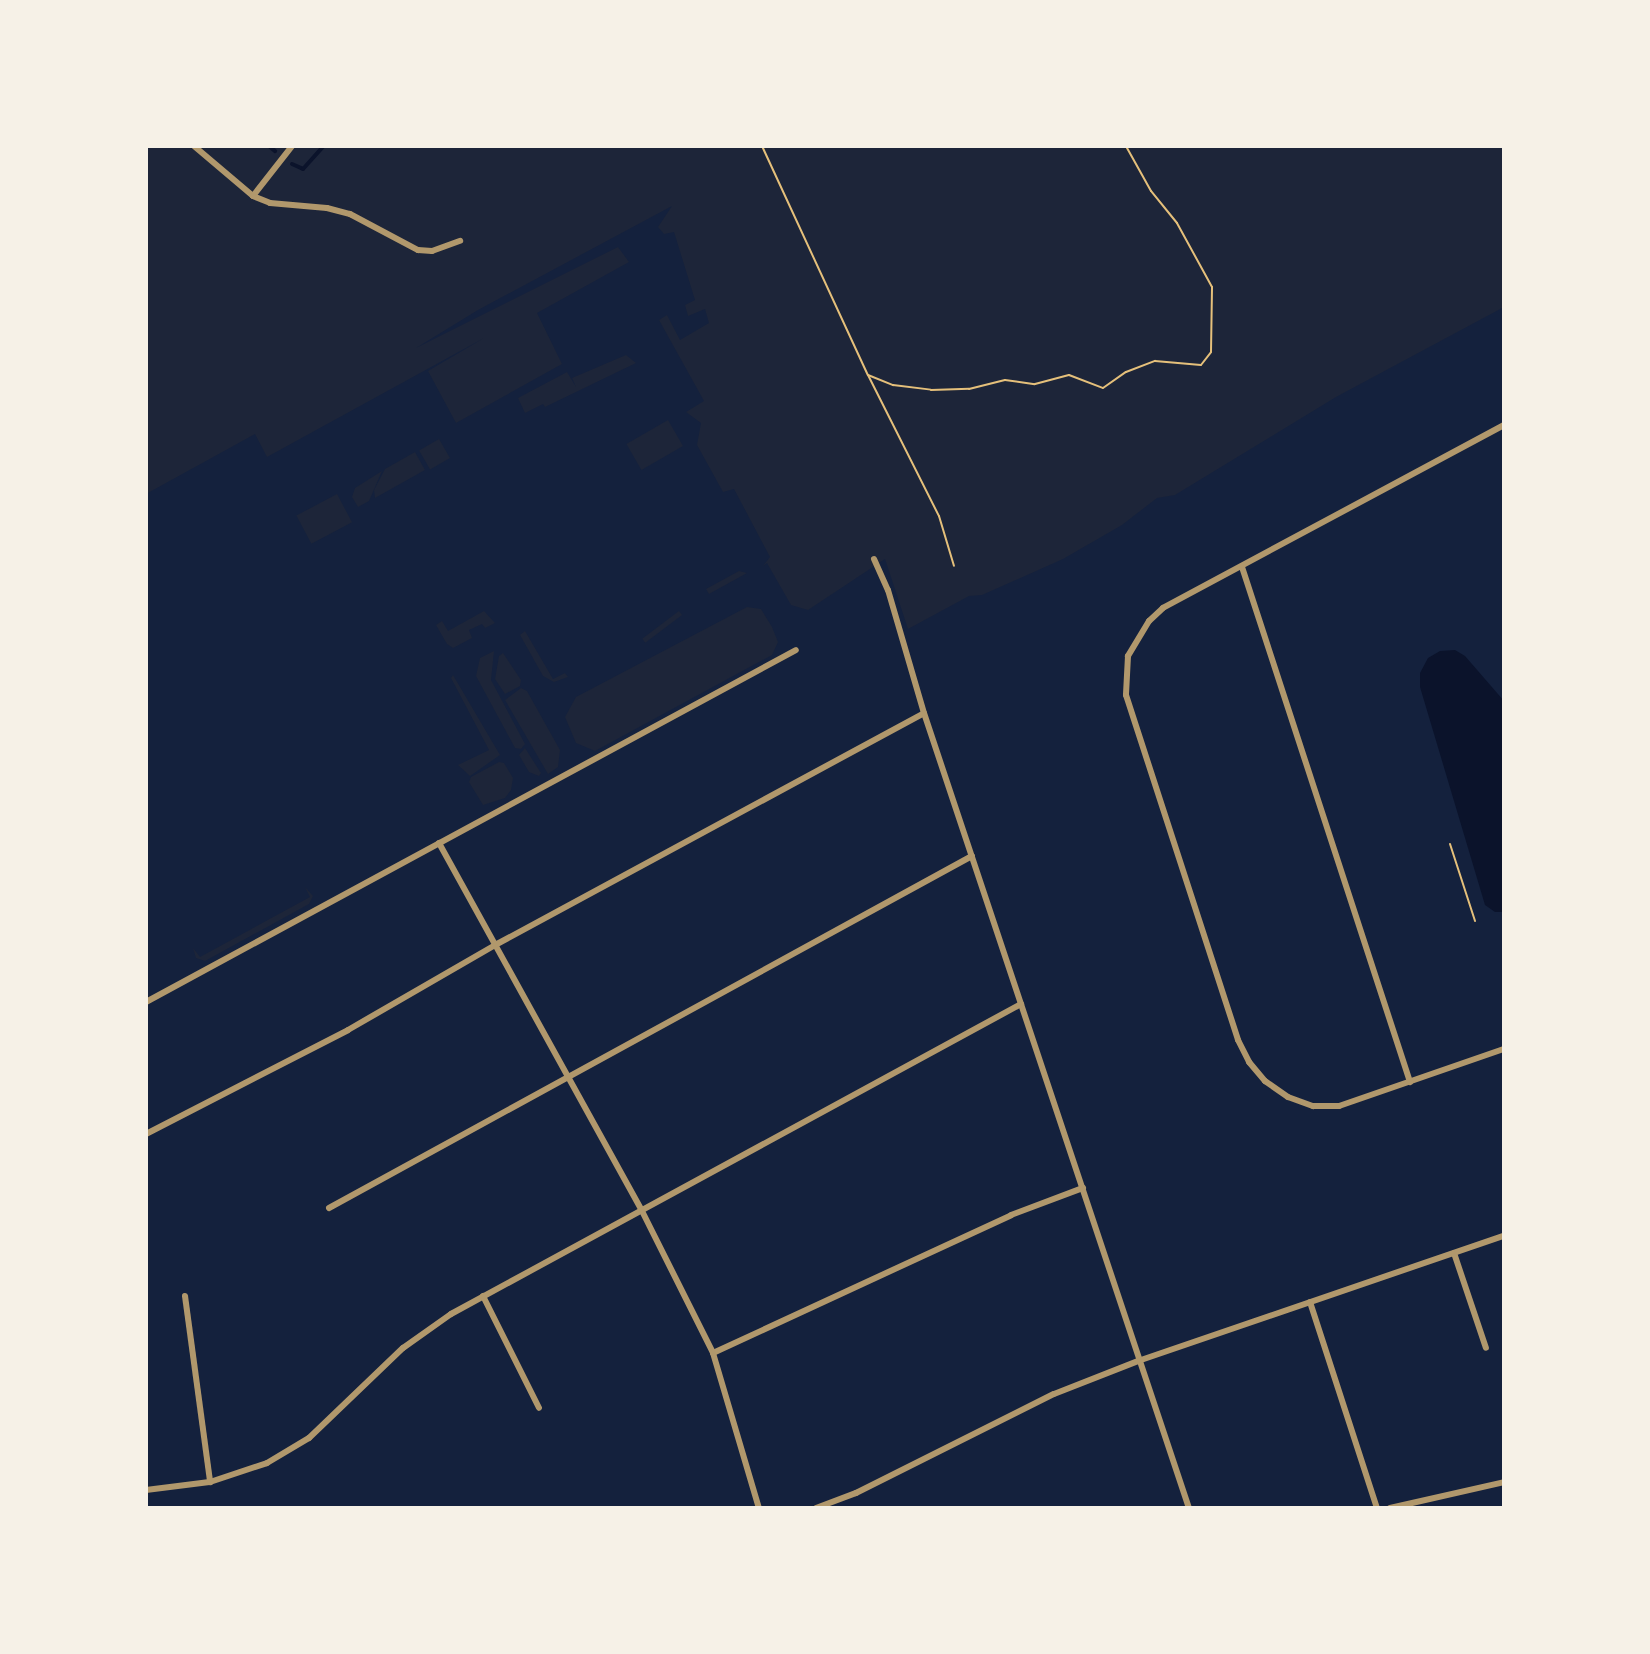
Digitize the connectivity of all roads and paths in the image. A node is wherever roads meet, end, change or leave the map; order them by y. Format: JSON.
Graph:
{"nodes":[{"id":1,"x":194,"y":146,"type":"edge"},
{"id":2,"x":292,"y":146,"type":"edge"},
{"id":3,"x":762,"y":146,"type":"edge"},
{"id":4,"x":1126,"y":146,"type":"edge"},
{"id":5,"x":253,"y":196,"type":"junction"},
{"id":6,"x":460,"y":241,"type":"dead end"},
{"id":7,"x":868,"y":375,"type":"junction"},
{"id":8,"x":1504,"y":425,"type":"edge"},
{"id":9,"x":874,"y":559,"type":"dead end"},
{"id":10,"x":954,"y":566,"type":"dead end"},
{"id":11,"x":1242,"y":567,"type":"junction"},
{"id":12,"x":796,"y":650,"type":"dead end"},
{"id":13,"x":924,"y":713,"type":"junction"},
{"id":14,"x":439,"y":843,"type":"junction"},
{"id":15,"x":1450,"y":844,"type":"dead end"},
{"id":16,"x":972,"y":856,"type":"junction"},
{"id":17,"x":1475,"y":921,"type":"dead end"},
{"id":18,"x":497,"y":944,"type":"junction"},
{"id":19,"x":146,"y":1002,"type":"edge"},
{"id":20,"x":1021,"y":1004,"type":"junction"},
{"id":21,"x":1504,"y":1049,"type":"edge"},
{"id":22,"x":570,"y":1078,"type":"junction"},
{"id":23,"x":1410,"y":1082,"type":"junction"},
{"id":24,"x":146,"y":1134,"type":"edge"},
{"id":25,"x":1083,"y":1188,"type":"junction"},
{"id":26,"x":329,"y":1208,"type":"dead end"},
{"id":27,"x":642,"y":1211,"type":"junction"},
{"id":28,"x":1504,"y":1236,"type":"edge"},
{"id":29,"x":1454,"y":1253,"type":"junction"},
{"id":30,"x":185,"y":1296,"type":"dead end"},
{"id":31,"x":483,"y":1296,"type":"junction"},
{"id":32,"x":1310,"y":1302,"type":"junction"},
{"id":33,"x":1486,"y":1348,"type":"dead end"},
{"id":34,"x":713,"y":1353,"type":"junction"},
{"id":35,"x":1138,"y":1361,"type":"junction"},
{"id":36,"x":539,"y":1408,"type":"dead end"},
{"id":37,"x":210,"y":1482,"type":"junction"},
{"id":38,"x":1504,"y":1482,"type":"edge"},
{"id":39,"x":146,"y":1490,"type":"edge"},
{"id":40,"x":759,"y":1508,"type":"edge"},
{"id":41,"x":816,"y":1508,"type":"edge"},
{"id":42,"x":1189,"y":1508,"type":"edge"},
{"id":43,"x":1377,"y":1508,"type":"edge"},
{"id":44,"x":1390,"y":1508,"type":"edge"}],
"edges":[{"from":1,"to":5,"type":"street"},
{"from":2,"to":5,"type":"street"},
{"from":3,"to":7,"type":"path"},
{"from":4,"to":7,"type":"path"},
{"from":5,"to":6,"type":"street"},
{"from":7,"to":10,"type":"path"},
{"from":8,"to":11,"type":"street"},
{"from":9,"to":13,"type":"street"},
{"from":11,"to":23,"type":"street"},
{"from":11,"to":23,"type":"street"},
{"from":12,"to":14,"type":"street"},
{"from":13,"to":16,"type":"street"},
{"from":13,"to":18,"type":"street"},
{"from":14,"to":18,"type":"street"},
{"from":14,"to":19,"type":"street"},
{"from":15,"to":17,"type":"path"},
{"from":16,"to":20,"type":"street"},
{"from":16,"to":22,"type":"street"},
{"from":18,"to":22,"type":"street"},
{"from":18,"to":24,"type":"street"},
{"from":20,"to":25,"type":"street"},
{"from":20,"to":27,"type":"street"},
{"from":21,"to":23,"type":"street"},
{"from":22,"to":26,"type":"street"},
{"from":22,"to":27,"type":"street"},
{"from":25,"to":34,"type":"street"},
{"from":25,"to":35,"type":"street"},
{"from":27,"to":31,"type":"street"},
{"from":27,"to":34,"type":"street"},
{"from":28,"to":29,"type":"street"},
{"from":29,"to":32,"type":"street"},
{"from":29,"to":33,"type":"street"},
{"from":30,"to":37,"type":"street"},
{"from":31,"to":36,"type":"street"},
{"from":31,"to":37,"type":"street"},
{"from":32,"to":35,"type":"street"},
{"from":32,"to":43,"type":"street"},
{"from":34,"to":40,"type":"street"},
{"from":35,"to":41,"type":"street"},
{"from":35,"to":42,"type":"street"},
{"from":37,"to":39,"type":"street"},
{"from":38,"to":44,"type":"street"}]}
